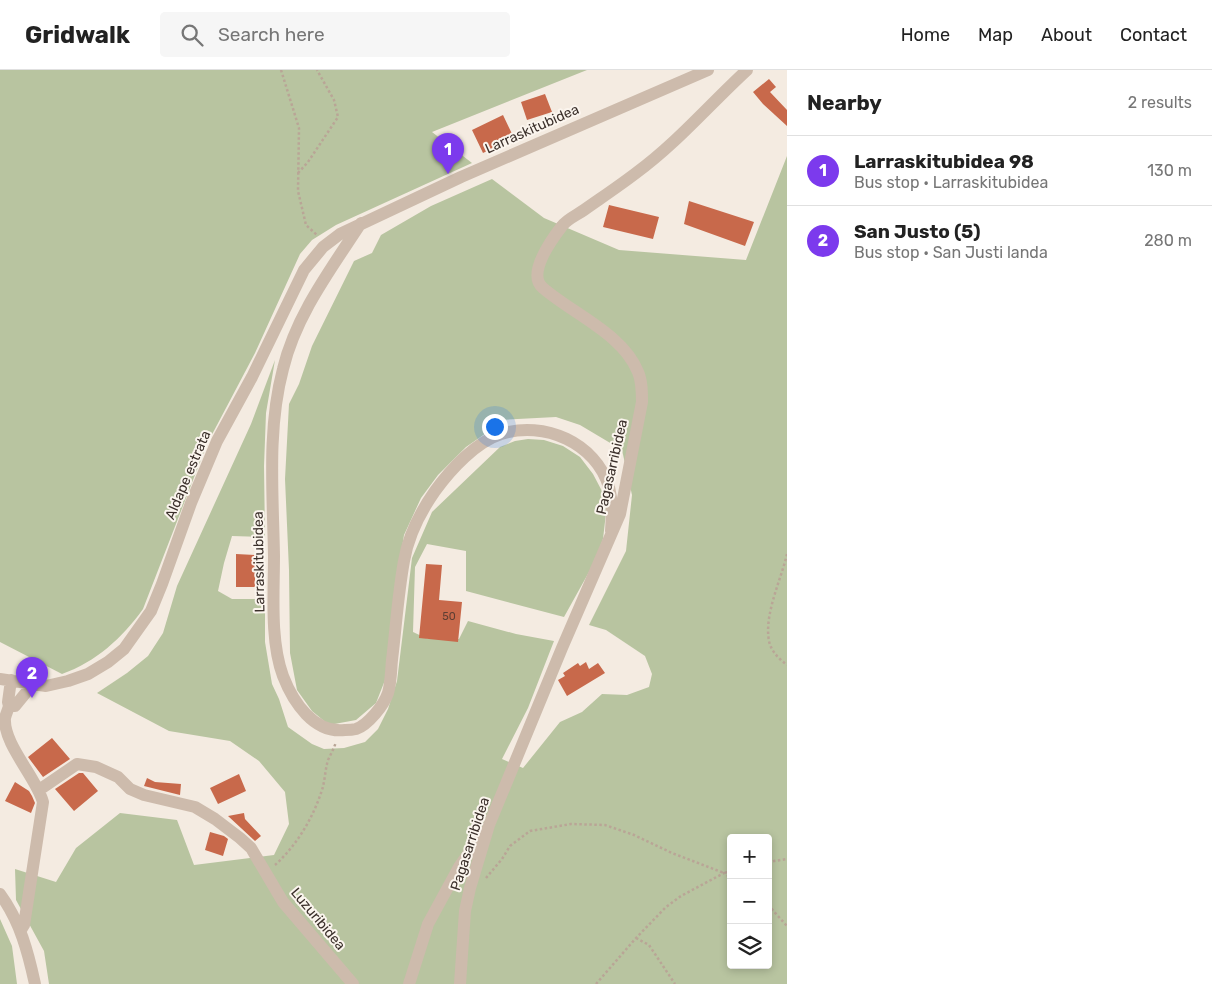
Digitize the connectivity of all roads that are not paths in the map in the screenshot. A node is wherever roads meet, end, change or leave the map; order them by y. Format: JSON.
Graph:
{"nodes":[{"id":1,"x":708,"y":70,"type":"edge"},
{"id":2,"x":747,"y":70,"type":"edge"},
{"id":3,"x":361,"y":223,"type":"junction"},
{"id":4,"x":611,"y":531,"type":"junction"},
{"id":5,"x":4,"y":677,"type":"edge"},
{"id":6,"x":33,"y":684,"type":"junction"},
{"id":7,"x":9,"y":706,"type":"junction"},
{"id":8,"x":40,"y":790,"type":"junction"},
{"id":9,"x":489,"y":825,"type":"junction"},
{"id":10,"x":0,"y":894,"type":"edge"},
{"id":11,"x":21,"y":930,"type":"junction"},
{"id":12,"x":34,"y":984,"type":"edge"},
{"id":13,"x":353,"y":984,"type":"edge"},
{"id":14,"x":409,"y":984,"type":"edge"},
{"id":15,"x":460,"y":984,"type":"edge"}],
"edges":[{"from":1,"to":3,"type":"street","name":"Larraskitubidea"},
{"from":2,"to":4,"type":"street","name":"Pagasarribidea"},
{"from":3,"to":4,"type":"street","name":"Larraskitubidea"},
{"from":3,"to":6,"type":"street","name":"Aldape estrata"},
{"from":4,"to":9,"type":"street","name":"Pagasarribidea"},
{"from":5,"to":6,"type":"street","name":"Aldape estrata"},
{"from":5,"to":7,"type":"street"},
{"from":6,"to":7,"type":"street"},
{"from":7,"to":8,"type":"street"},
{"from":8,"to":11,"type":"street"},
{"from":8,"to":13,"type":"street","name":"Luzuribidea"},
{"from":9,"to":14,"type":"street"},
{"from":9,"to":15,"type":"street","name":"Pagasarribidea"},
{"from":10,"to":11,"type":"street"},
{"from":11,"to":12,"type":"street"}]}
